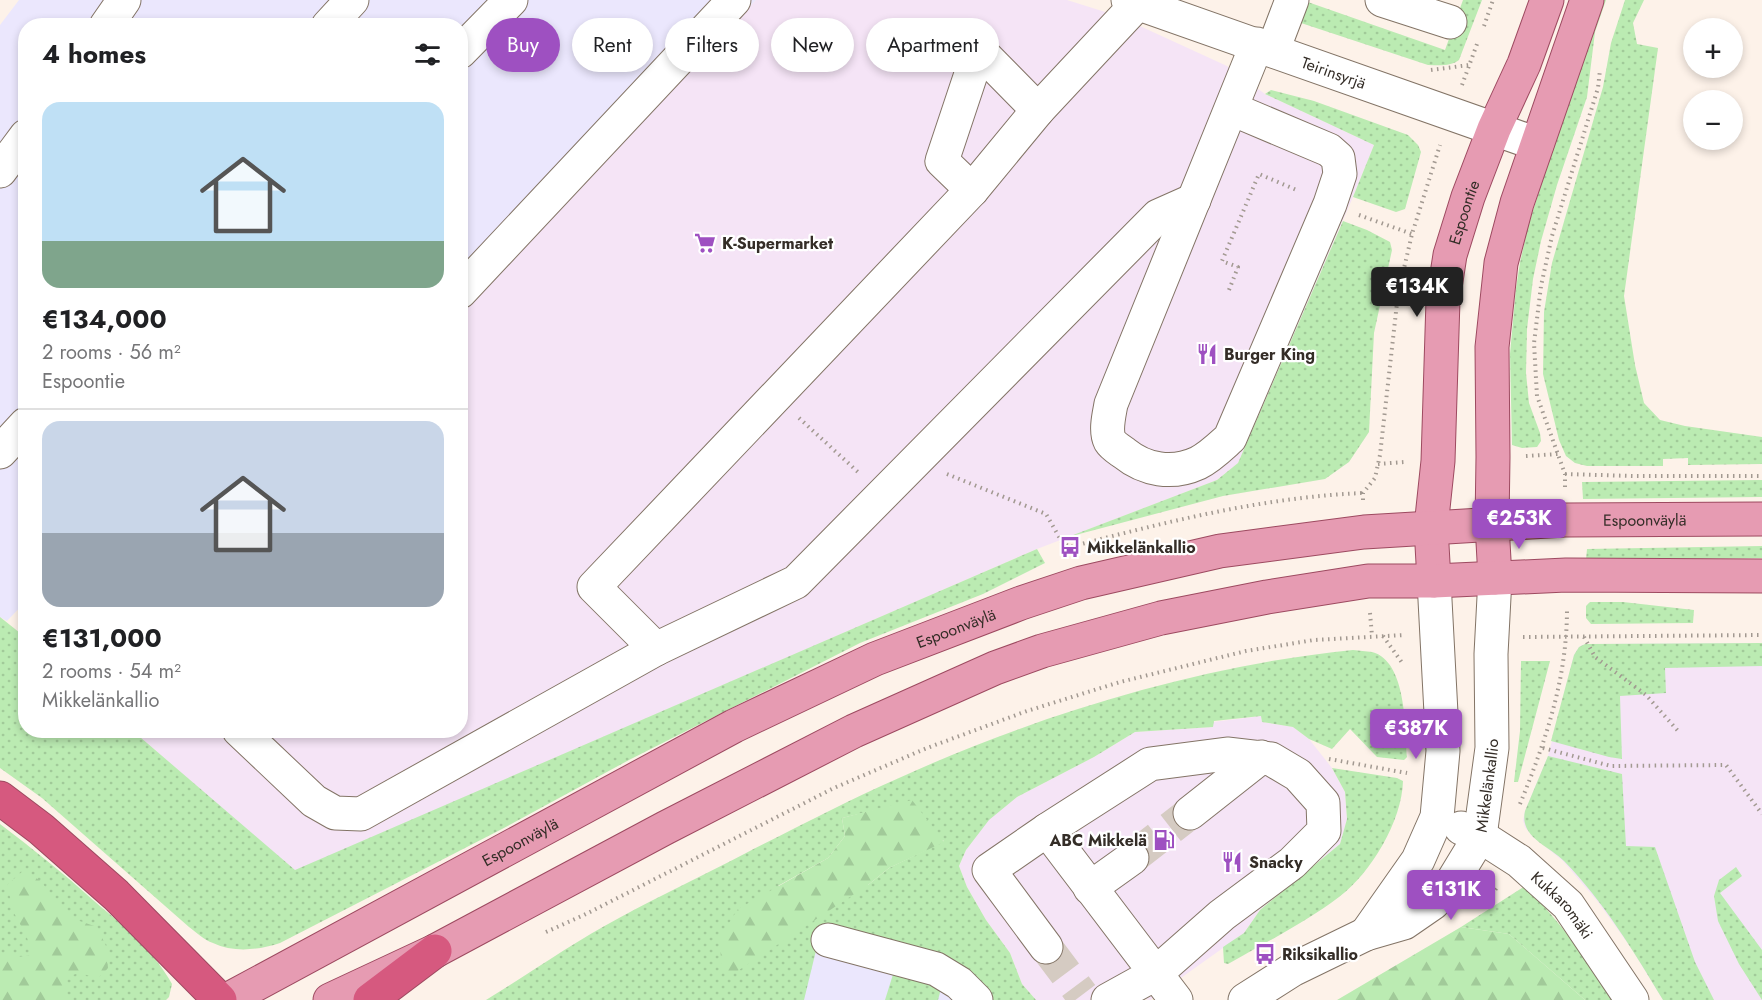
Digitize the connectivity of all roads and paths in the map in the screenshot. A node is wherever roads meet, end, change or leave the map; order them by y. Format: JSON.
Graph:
{"nodes":[{"id":1,"x":124,"y":0,"type":"edge"},
{"id":2,"x":352,"y":0,"type":"edge"},
{"id":3,"x":511,"y":0,"type":"edge"},
{"id":4,"x":734,"y":0,"type":"edge"},
{"id":5,"x":1292,"y":0,"type":"edge"},
{"id":6,"x":1382,"y":0,"type":"edge"},
{"id":7,"x":1547,"y":0,"type":"edge"},
{"id":8,"x":1587,"y":0,"type":"edge"},
{"id":9,"x":1133,"y":2,"type":"edge"},
{"id":10,"x":112,"y":18,"type":"edge"},
{"id":11,"x":335,"y":18,"type":"edge"},
{"id":12,"x":1450,"y":22,"type":"dead end"},
{"id":13,"x":468,"y":44,"type":"edge"},
{"id":14,"x":1265,"y":47,"type":"junction"},
{"id":15,"x":1601,"y":64,"type":"dead end"},
{"id":16,"x":1232,"y":109,"type":"junction"},
{"id":17,"x":1038,"y":110,"type":"junction"},
{"id":18,"x":1494,"y":129,"type":"junction"},
{"id":19,"x":1537,"y":144,"type":"junction"},
{"id":20,"x":18,"y":147,"type":"edge"},
{"id":21,"x":0,"y":171,"type":"edge"},
{"id":22,"x":972,"y":190,"type":"junction"},
{"id":23,"x":1194,"y":201,"type":"junction"},
{"id":24,"x":468,"y":283,"type":"edge"},
{"id":25,"x":18,"y":433,"type":"edge"},
{"id":26,"x":0,"y":452,"type":"edge"},
{"id":27,"x":946,"y":474,"type":"dead end"},
{"id":28,"x":1565,"y":474,"type":"junction"},
{"id":29,"x":1762,"y":476,"type":"edge"},
{"id":30,"x":1363,"y":493,"type":"dead end"},
{"id":31,"x":1762,"y":519,"type":"edge"},
{"id":32,"x":1566,"y":520,"type":"junction"},
{"id":33,"x":1492,"y":524,"type":"junction"},
{"id":34,"x":1431,"y":527,"type":"junction"},
{"id":35,"x":1566,"y":575,"type":"junction"},
{"id":36,"x":1762,"y":576,"type":"edge"},
{"id":37,"x":1495,"y":578,"type":"junction"},
{"id":38,"x":1434,"y":581,"type":"junction"},
{"id":39,"x":1436,"y":634,"type":"junction"},
{"id":40,"x":1762,"y":635,"type":"edge"},
{"id":41,"x":1492,"y":637,"type":"junction"},
{"id":42,"x":1567,"y":637,"type":"junction"},
{"id":43,"x":1583,"y":637,"type":"junction"},
{"id":44,"x":656,"y":649,"type":"junction"},
{"id":45,"x":1679,"y":732,"type":"dead end"},
{"id":46,"x":247,"y":738,"type":"edge"},
{"id":47,"x":1543,"y":748,"type":"junction"},
{"id":48,"x":1261,"y":758,"type":"junction"},
{"id":49,"x":1324,"y":758,"type":"dead end"},
{"id":50,"x":1414,"y":774,"type":"dead end"},
{"id":51,"x":0,"y":798,"type":"edge"},
{"id":52,"x":1520,"y":805,"type":"dead end"},
{"id":53,"x":1190,"y":813,"type":"tunnel mouth"},
{"id":54,"x":1762,"y":814,"type":"edge"},
{"id":55,"x":1437,"y":817,"type":"junction"},
{"id":56,"x":1047,"y":830,"type":"junction"},
{"id":57,"x":1480,"y":836,"type":"junction"},
{"id":58,"x":1132,"y":858,"type":"tunnel mouth"},
{"id":59,"x":1090,"y":888,"type":"junction"},
{"id":60,"x":543,"y":934,"type":"dead end"},
{"id":61,"x":1366,"y":934,"type":"junction"},
{"id":62,"x":828,"y":940,"type":"dead end"},
{"id":63,"x":1046,"y":947,"type":"tunnel mouth"},
{"id":64,"x":435,"y":951,"type":"junction"},
{"id":65,"x":1155,"y":974,"type":"junction"},
{"id":66,"x":1092,"y":998,"type":"edge"},
{"id":67,"x":220,"y":1000,"type":"edge"},
{"id":68,"x":227,"y":1000,"type":"edge"},
{"id":69,"x":330,"y":1000,"type":"edge"},
{"id":70,"x":370,"y":1000,"type":"edge"},
{"id":71,"x":976,"y":1000,"type":"edge"},
{"id":72,"x":1176,"y":1000,"type":"edge"},
{"id":73,"x":1245,"y":1000,"type":"edge"},
{"id":74,"x":1632,"y":1000,"type":"edge"}],
"edges":[{"from":1,"to":10,"type":"street"},
{"from":2,"to":11,"type":"street"},
{"from":3,"to":13,"type":"street"},
{"from":4,"to":24,"type":"street"},
{"from":5,"to":14,"type":"street"},
{"from":6,"to":12,"type":"street"},
{"from":7,"to":18,"type":"main road","name":"Espoontie"},
{"from":8,"to":19,"type":"main road"},
{"from":9,"to":14,"type":"street","name":"Teirinsyrjä"},
{"from":9,"to":17,"type":"street"},
{"from":14,"to":16,"type":"street"},
{"from":14,"to":18,"type":"street","name":"Teirinsyrjä"},
{"from":15,"to":28,"type":"path"},
{"from":16,"to":23,"type":"street"},
{"from":16,"to":23,"type":"street"},
{"from":17,"to":22,"type":"street"},
{"from":17,"to":22,"type":"street"},
{"from":18,"to":19,"type":"street","name":"Teirinsyrjä"},
{"from":18,"to":34,"type":"main road","name":"Espoontie"},
{"from":19,"to":33,"type":"main road"},
{"from":20,"to":21,"type":"street"},
{"from":22,"to":44,"type":"street"},
{"from":23,"to":44,"type":"street"},
{"from":25,"to":26,"type":"street"},
{"from":27,"to":30,"type":"path"},
{"from":28,"to":29,"type":"path"},
{"from":28,"to":32,"type":"path"},
{"from":31,"to":32,"type":"main road","name":"Espoonväylä"},
{"from":32,"to":33,"type":"main road","name":"Espoonväylä"},
{"from":33,"to":34,"type":"main road","name":"Espoonväylä"},
{"from":33,"to":37,"type":"main road"},
{"from":34,"to":38,"type":"main road","name":"Espoontie"},
{"from":34,"to":68,"type":"main road","name":"Espoonväylä"},
{"from":35,"to":36,"type":"main road"},
{"from":35,"to":37,"type":"main road"},
{"from":35,"to":42,"type":"path"},
{"from":37,"to":38,"type":"main road"},
{"from":37,"to":41,"type":"street","name":"Mikkelänkallio"},
{"from":38,"to":39,"type":"street","name":"Mikkelänkallio"},
{"from":38,"to":64,"type":"main road"},
{"from":39,"to":55,"type":"street","name":"Mikkelänkallio"},
{"from":39,"to":60,"type":"path"},
{"from":40,"to":43,"type":"path"},
{"from":41,"to":42,"type":"path"},
{"from":41,"to":57,"type":"street","name":"Mikkelänkallio"},
{"from":42,"to":43,"type":"path"},
{"from":42,"to":47,"type":"path"},
{"from":43,"to":45,"type":"path"},
{"from":44,"to":46,"type":"street"},
{"from":47,"to":52,"type":"path"},
{"from":47,"to":54,"type":"path"},
{"from":48,"to":53,"type":"street"},
{"from":48,"to":56,"type":"street"},
{"from":48,"to":65,"type":"street"},
{"from":49,"to":50,"type":"path"},
{"from":51,"to":67,"type":"highway"},
{"from":55,"to":57,"type":"street","name":"Kukkaromäki"},
{"from":55,"to":61,"type":"street","name":"Mikkelänkallio"},
{"from":56,"to":59,"type":"street"},
{"from":56,"to":63,"type":"street"},
{"from":57,"to":61,"type":"street","name":"Mikkelänkallio"},
{"from":57,"to":74,"type":"street","name":"Kukkaromäki"},
{"from":58,"to":59,"type":"street"},
{"from":59,"to":65,"type":"street"},
{"from":61,"to":73,"type":"street","name":"Mikkelänkallio"},
{"from":62,"to":71,"type":"street"},
{"from":64,"to":69,"type":"main road"},
{"from":64,"to":70,"type":"highway"},
{"from":65,"to":66,"type":"street"},
{"from":65,"to":72,"type":"street"}]}
